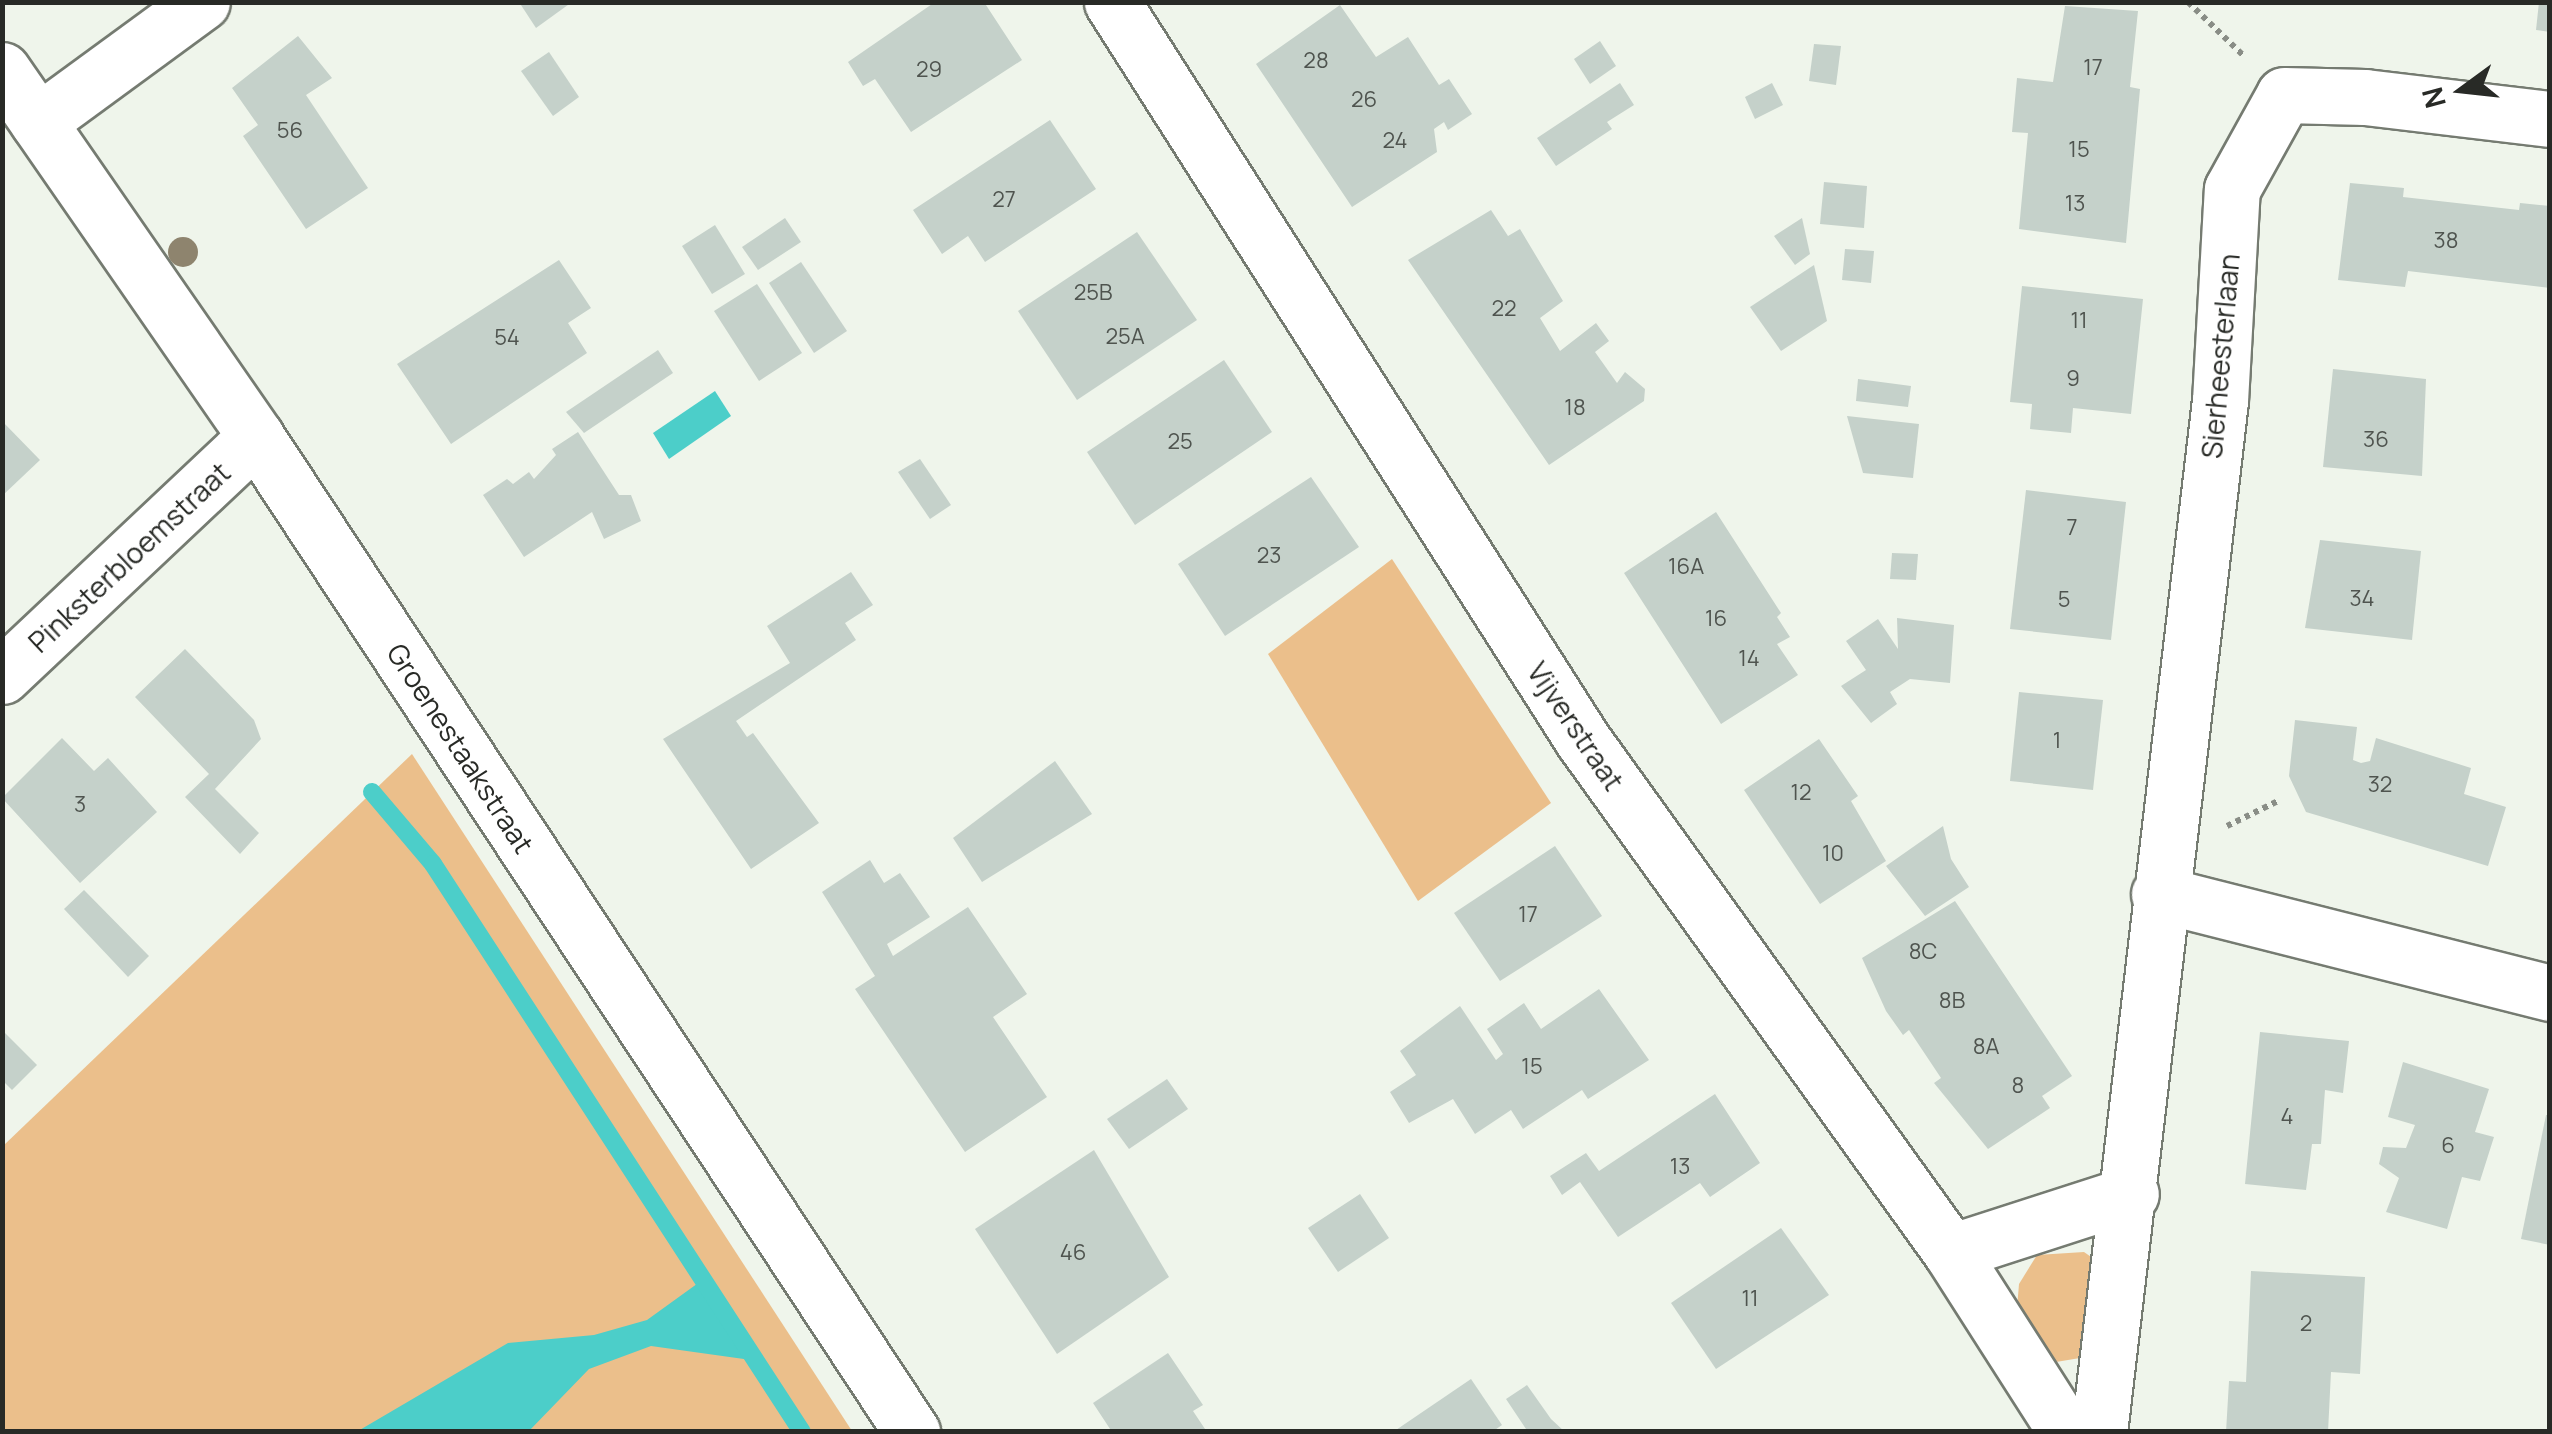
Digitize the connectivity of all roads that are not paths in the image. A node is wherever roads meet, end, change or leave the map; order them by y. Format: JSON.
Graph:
{"nodes":[{"id":1,"x":202,"y":2,"type":"edge"},
{"id":2,"x":1112,"y":2,"type":"edge"},
{"id":3,"x":2,"y":70,"type":"edge"},
{"id":4,"x":2550,"y":119,"type":"edge"},
{"id":5,"x":38,"y":122,"type":"junction"},
{"id":6,"x":256,"y":438,"type":"junction"},
{"id":7,"x":2,"y":676,"type":"edge"},
{"id":8,"x":2159,"y":894,"type":"junction"},
{"id":9,"x":2550,"y":993,"type":"edge"},
{"id":10,"x":2131,"y":1194,"type":"junction"},
{"id":11,"x":1951,"y":1252,"type":"junction"},
{"id":12,"x":912,"y":1432,"type":"edge"},
{"id":13,"x":2066,"y":1432,"type":"edge"},
{"id":14,"x":2100,"y":1432,"type":"edge"}],
"edges":[{"from":1,"to":5,"type":"street"},
{"from":2,"to":11,"type":"street","name":"Vijverstraat"},
{"from":3,"to":5,"type":"street","name":"Groenestaakstraat"},
{"from":4,"to":8,"type":"street","name":"Sierheesterlaan"},
{"from":5,"to":6,"type":"street","name":"Groenestaakstraat"},
{"from":6,"to":7,"type":"street","name":"Pinksterbloemstraat"},
{"from":6,"to":12,"type":"street","name":"Groenestaakstraat"},
{"from":8,"to":9,"type":"street"},
{"from":8,"to":10,"type":"street","name":"Sierheesterlaan"},
{"from":10,"to":11,"type":"street"},
{"from":10,"to":14,"type":"street","name":"Sierheesterlaan"},
{"from":11,"to":13,"type":"street","name":"Vijverstraat"}]}
